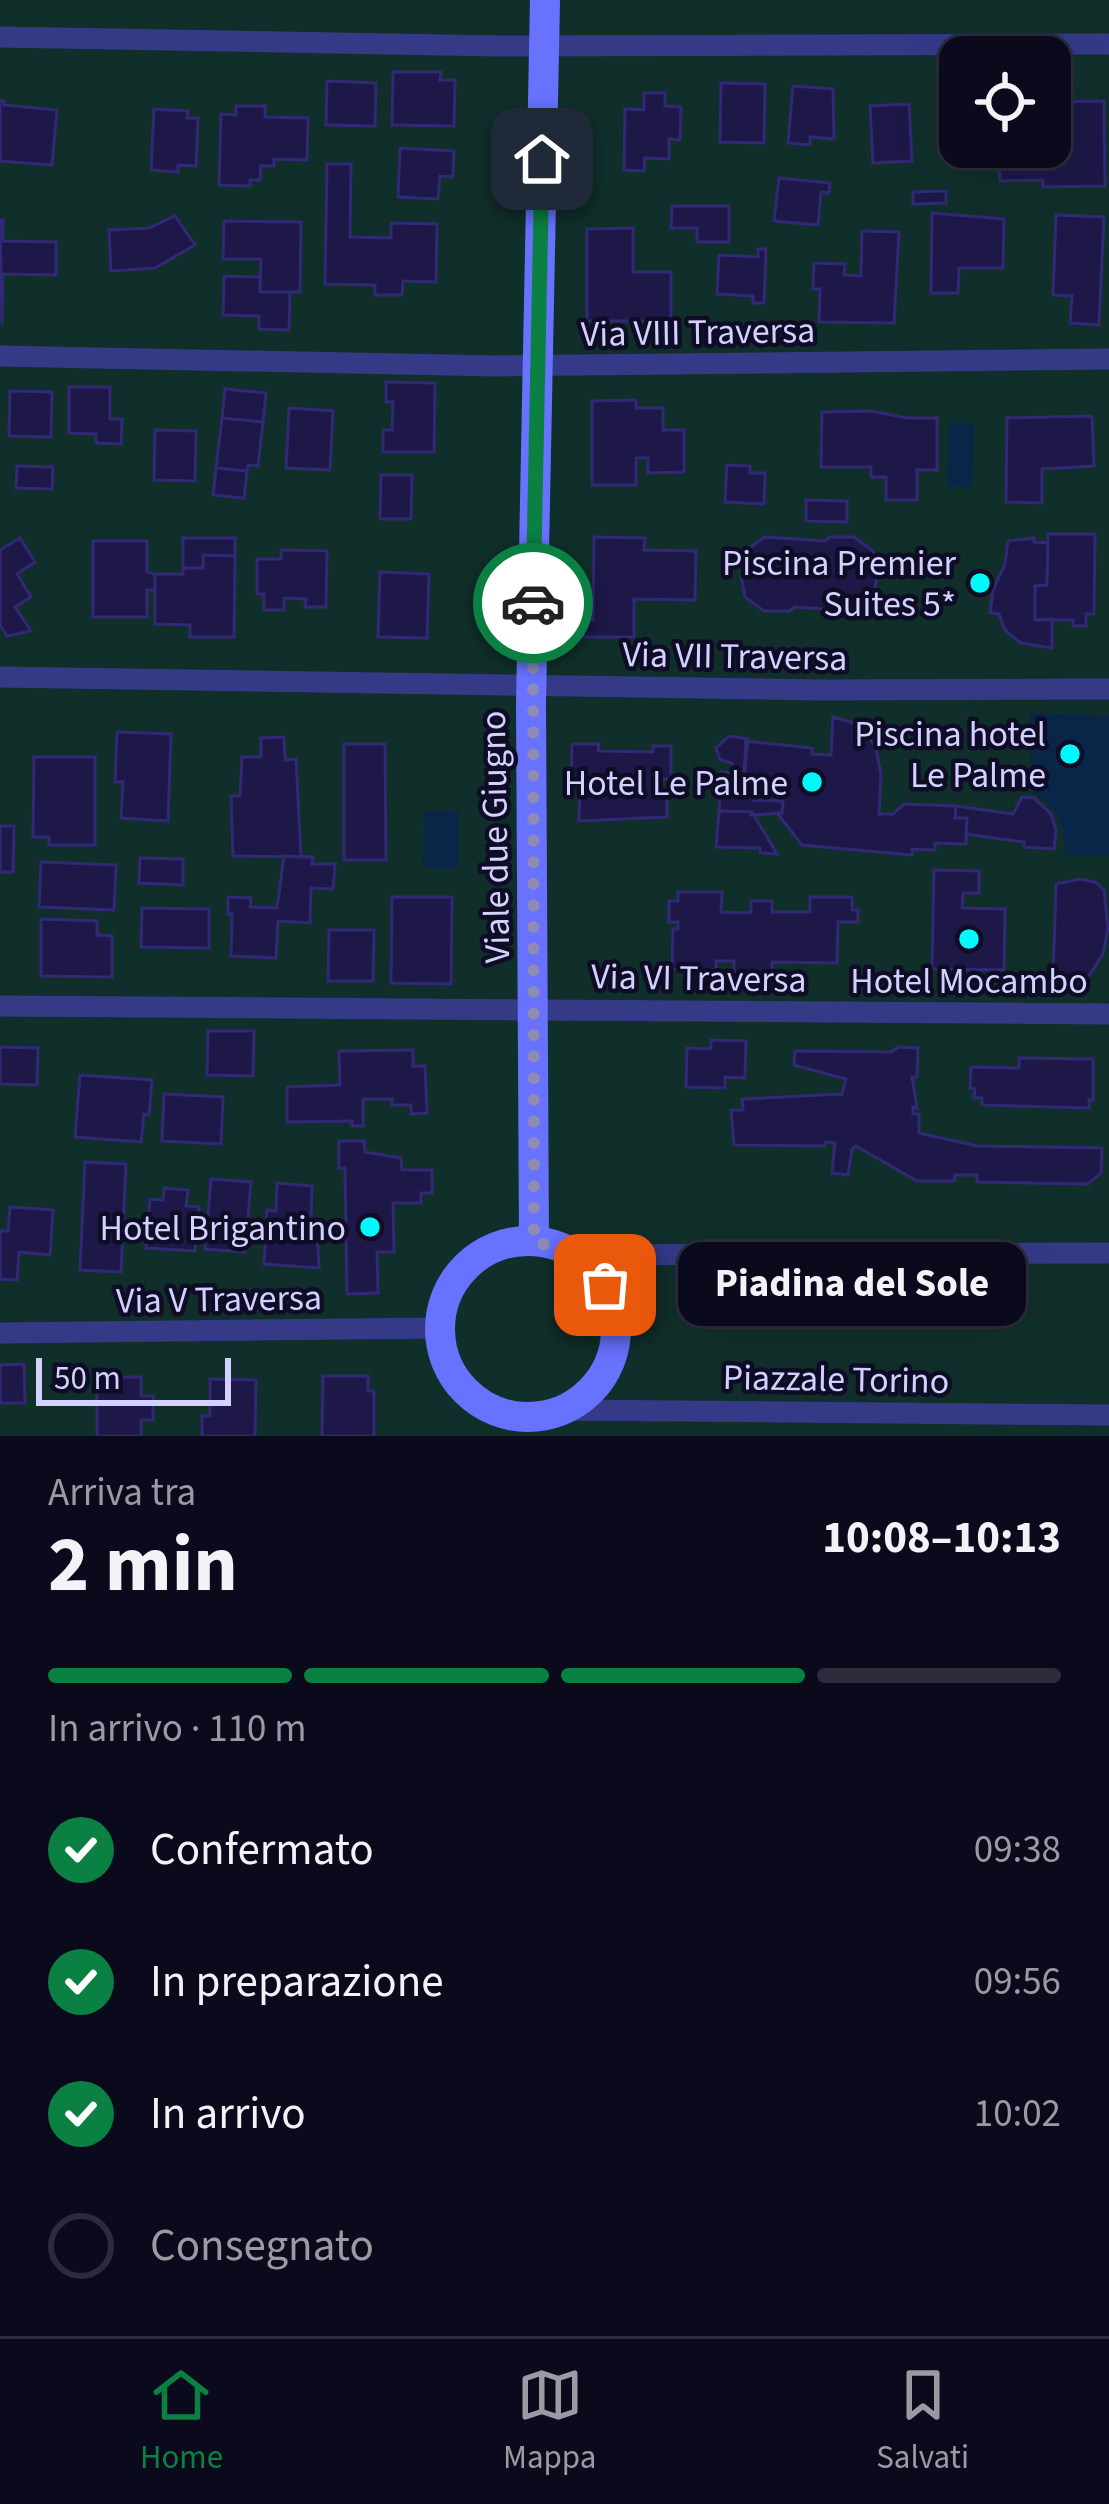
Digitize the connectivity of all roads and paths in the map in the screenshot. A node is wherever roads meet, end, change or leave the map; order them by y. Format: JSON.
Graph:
{"nodes":[{"id":1,"x":544,"y":0,"type":"edge"},
{"id":2,"x":0,"y":38,"type":"edge"},
{"id":3,"x":1109,"y":44,"type":"edge"},
{"id":4,"x":544,"y":45,"type":"junction"},
{"id":5,"x":0,"y":356,"type":"edge"},
{"id":6,"x":1109,"y":359,"type":"edge"},
{"id":7,"x":536,"y":366,"type":"junction"},
{"id":8,"x":0,"y":676,"type":"edge"},
{"id":9,"x":532,"y":685,"type":"junction"},
{"id":10,"x":1109,"y":689,"type":"edge"},
{"id":11,"x":0,"y":1006,"type":"edge"},
{"id":12,"x":536,"y":1008,"type":"junction"},
{"id":13,"x":1109,"y":1014,"type":"edge"},
{"id":14,"x":534,"y":1241,"type":"junction"},
{"id":15,"x":1109,"y":1253,"type":"edge"},
{"id":16,"x":576,"y":1255,"type":"junction"},
{"id":17,"x":439,"y":1328,"type":"junction"},
{"id":18,"x":0,"y":1333,"type":"edge"},
{"id":19,"x":563,"y":1410,"type":"junction"},
{"id":20,"x":1109,"y":1414,"type":"edge"},
{"id":21,"x":531,"y":1427,"type":"edge"}],
"edges":[{"from":1,"to":4,"type":"street","name":"Viale due Giugno"},
{"from":2,"to":4,"type":"street"},
{"from":3,"to":4,"type":"street"},
{"from":4,"to":7,"type":"street","name":"Viale due Giugno"},
{"from":5,"to":7,"type":"street","name":"Via VIII Traversa"},
{"from":6,"to":7,"type":"street","name":"Via VIII Traversa"},
{"from":7,"to":9,"type":"street","name":"Viale due Giugno"},
{"from":8,"to":9,"type":"street","name":"Via VII Traversa"},
{"from":9,"to":10,"type":"street","name":"Via VII Traversa"},
{"from":9,"to":12,"type":"street","name":"Viale due Giugno"},
{"from":11,"to":12,"type":"street","name":"Via VI Traversa"},
{"from":12,"to":13,"type":"street","name":"Via VI Traversa"},
{"from":12,"to":14,"type":"street","name":"Viale due Giugno"},
{"from":14,"to":16,"type":"street"},
{"from":14,"to":17,"type":"street"},
{"from":15,"to":16,"type":"street"},
{"from":16,"to":19,"type":"street"},
{"from":17,"to":18,"type":"street","name":"Via V Traversa"},
{"from":17,"to":21,"type":"street"},
{"from":19,"to":20,"type":"street","name":"Piazzale Torino"},
{"from":19,"to":21,"type":"street"}]}
